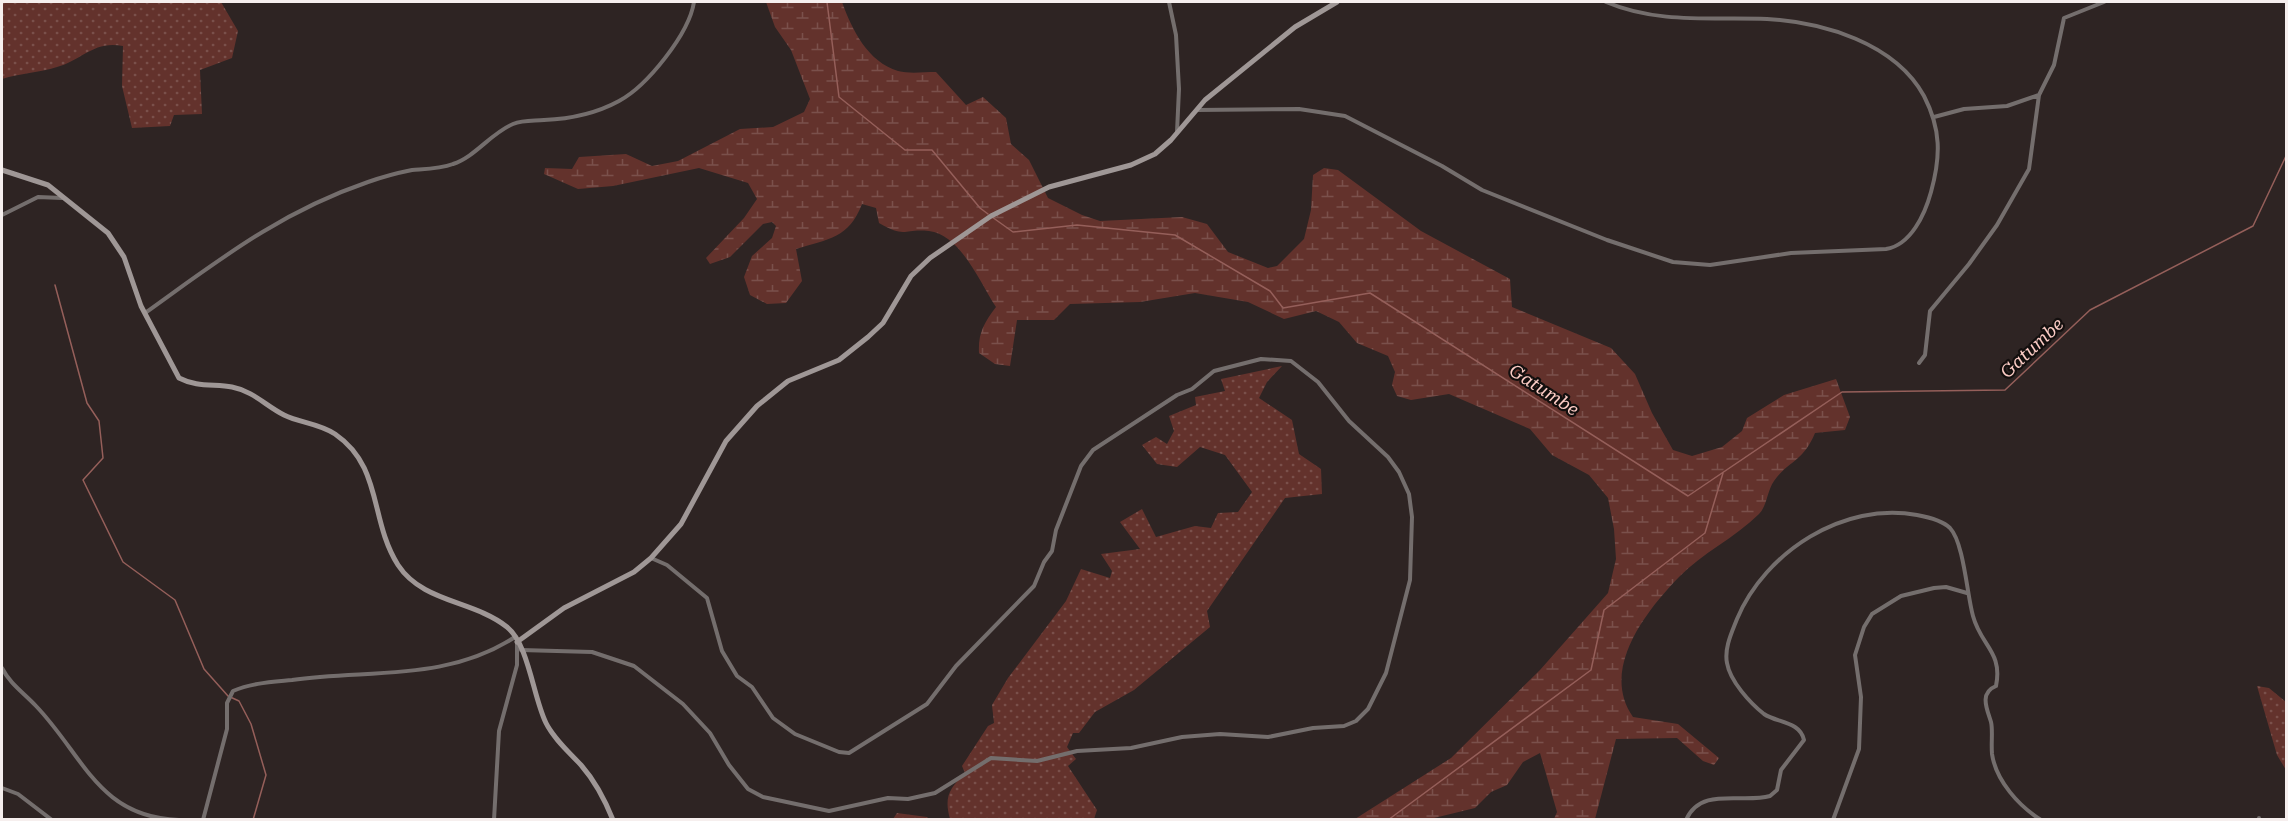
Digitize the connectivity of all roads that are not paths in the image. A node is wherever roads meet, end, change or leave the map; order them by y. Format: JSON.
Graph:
{"nodes":[{"id":1,"x":694,"y":2,"type":"edge"},
{"id":2,"x":1169,"y":2,"type":"edge"},
{"id":3,"x":1337,"y":2,"type":"edge"},
{"id":4,"x":1606,"y":2,"type":"edge"},
{"id":5,"x":2104,"y":2,"type":"edge"},
{"id":6,"x":2039,"y":94,"type":"junction"},
{"id":7,"x":1196,"y":110,"type":"junction"},
{"id":8,"x":1934,"y":117,"type":"junction"},
{"id":9,"x":1177,"y":132,"type":"junction"},
{"id":10,"x":2,"y":170,"type":"edge"},
{"id":11,"x":67,"y":198,"type":"junction"},
{"id":12,"x":2,"y":215,"type":"edge"},
{"id":13,"x":145,"y":313,"type":"junction"},
{"id":14,"x":1919,"y":363,"type":"dead end"},
{"id":15,"x":651,"y":558,"type":"junction"},
{"id":16,"x":1967,"y":593,"type":"junction"},
{"id":17,"x":516,"y":640,"type":"junction"},
{"id":18,"x":521,"y":650,"type":"junction"},
{"id":19,"x":2,"y":668,"type":"edge"},
{"id":20,"x":2,"y":788,"type":"edge"},
{"id":21,"x":52,"y":819,"type":"edge"},
{"id":22,"x":179,"y":819,"type":"edge"},
{"id":23,"x":203,"y":819,"type":"edge"},
{"id":24,"x":494,"y":819,"type":"edge"},
{"id":25,"x":613,"y":819,"type":"edge"},
{"id":26,"x":1686,"y":819,"type":"edge"},
{"id":27,"x":1833,"y":819,"type":"edge"},
{"id":28,"x":2041,"y":819,"type":"edge"}],
"edges":[{"from":1,"to":13,"type":"street"},
{"from":2,"to":9,"type":"street"},
{"from":3,"to":7,"type":"main road"},
{"from":4,"to":8,"type":"street"},
{"from":5,"to":6,"type":"street"},
{"from":6,"to":8,"type":"street"},
{"from":6,"to":14,"type":"street"},
{"from":7,"to":8,"type":"street"},
{"from":7,"to":9,"type":"main road"},
{"from":9,"to":15,"type":"main road"},
{"from":10,"to":11,"type":"main road"},
{"from":11,"to":12,"type":"street"},
{"from":11,"to":13,"type":"main road"},
{"from":13,"to":17,"type":"main road"},
{"from":15,"to":17,"type":"main road"},
{"from":15,"to":18,"type":"street"},
{"from":16,"to":26,"type":"street"},
{"from":16,"to":27,"type":"street"},
{"from":16,"to":28,"type":"street"},
{"from":17,"to":18,"type":"main road"},
{"from":17,"to":23,"type":"street"},
{"from":17,"to":24,"type":"street"},
{"from":18,"to":25,"type":"main road"},
{"from":19,"to":22,"type":"street"},
{"from":20,"to":21,"type":"street"}]}
